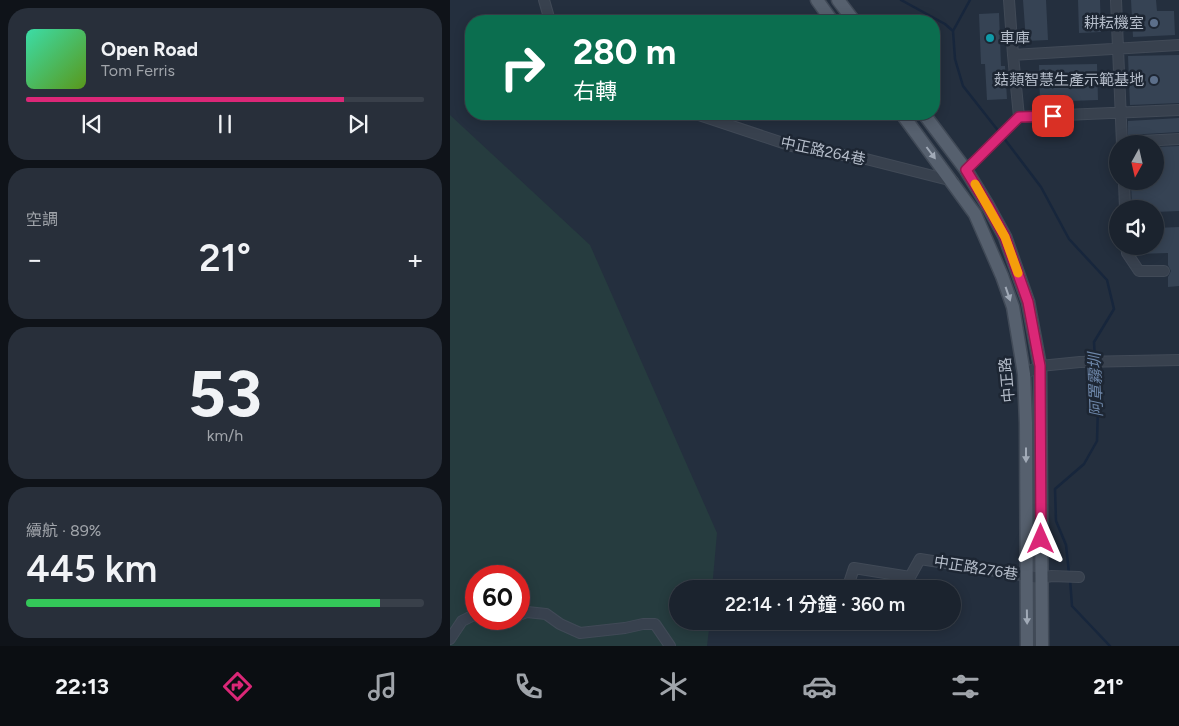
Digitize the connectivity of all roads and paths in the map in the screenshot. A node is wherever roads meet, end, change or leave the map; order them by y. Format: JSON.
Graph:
{"nodes":[{"id":1,"x":544,"y":0,"type":"edge"},
{"id":2,"x":817,"y":0,"type":"edge"},
{"id":3,"x":838,"y":0,"type":"edge"},
{"id":4,"x":1009,"y":0,"type":"edge"},
{"id":5,"x":1116,"y":0,"type":"edge"},
{"id":6,"x":548,"y":15,"type":"edge"},
{"id":7,"x":828,"y":15,"type":"edge"},
{"id":8,"x":849,"y":15,"type":"edge"},
{"id":9,"x":1179,"y":45,"type":"edge"},
{"id":10,"x":1118,"y":49,"type":"junction"},
{"id":11,"x":1013,"y":55,"type":"junction"},
{"id":12,"x":1179,"y":110,"type":"edge"},
{"id":13,"x":1121,"y":112,"type":"junction"},
{"id":14,"x":1019,"y":117,"type":"junction"},
{"id":15,"x":714,"y":120,"type":"edge"},
{"id":16,"x":906,"y":120,"type":"edge"},
{"id":17,"x":928,"y":120,"type":"edge"},
{"id":18,"x":1122,"y":135,"type":"edge"},
{"id":19,"x":1179,"y":139,"type":"edge"},
{"id":20,"x":1164,"y":140,"type":"edge"},
{"id":21,"x":966,"y":170,"type":"junction"},
{"id":22,"x":952,"y":181,"type":"junction"},
{"id":23,"x":1128,"y":255,"type":"edge"},
{"id":24,"x":1164,"y":271,"type":"dead end"},
{"id":25,"x":1179,"y":360,"type":"edge"},
{"id":26,"x":1040,"y":366,"type":"junction"},
{"id":27,"x":1024,"y":374,"type":"junction"},
{"id":28,"x":1026,"y":576,"type":"junction"},
{"id":29,"x":1046,"y":577,"type":"junction"},
{"id":30,"x":1079,"y":577,"type":"dead end"},
{"id":31,"x":850,"y":580,"type":"edge"},
{"id":32,"x":530,"y":612,"type":"edge"},
{"id":33,"x":465,"y":620,"type":"edge"},
{"id":34,"x":450,"y":639,"type":"edge"},
{"id":35,"x":670,"y":646,"type":"edge"},
{"id":36,"x":1027,"y":646,"type":"edge"},
{"id":37,"x":1042,"y":646,"type":"edge"}],
"edges":[{"from":1,"to":6,"type":"lane"},
{"from":2,"to":7,"type":"main road"},
{"from":3,"to":8,"type":"main road"},
{"from":4,"to":11,"type":"lane"},
{"from":5,"to":10,"type":"lane"},
{"from":9,"to":10,"type":"lane"},
{"from":10,"to":11,"type":"lane"},
{"from":10,"to":13,"type":"lane"},
{"from":11,"to":14,"type":"lane"},
{"from":12,"to":13,"type":"lane"},
{"from":13,"to":14,"type":"lane"},
{"from":13,"to":18,"type":"lane"},
{"from":14,"to":21,"type":"lane"},
{"from":15,"to":22,"type":"lane","name":"中正路264巷"},
{"from":16,"to":22,"type":"main road","name":"中正路","one_way":true},
{"from":17,"to":21,"type":"main road"},
{"from":19,"to":20,"type":"lane"},
{"from":21,"to":26,"type":"main road"},
{"from":22,"to":27,"type":"main road","name":"中正路","one_way":true},
{"from":23,"to":24,"type":"lane"},
{"from":25,"to":26,"type":"lane"},
{"from":26,"to":27,"type":"lane"},
{"from":26,"to":29,"type":"main road"},
{"from":27,"to":28,"type":"main road","name":"中正路","one_way":true},
{"from":28,"to":29,"type":"lane","name":"中正路276巷"},
{"from":28,"to":31,"type":"lane","name":"中正路276巷"},
{"from":28,"to":36,"type":"main road","name":"中正路","one_way":true},
{"from":29,"to":30,"type":"lane","name":"中正路276巷"},
{"from":29,"to":37,"type":"main road"},
{"from":32,"to":35,"type":"lane"},
{"from":33,"to":34,"type":"lane"}]}
